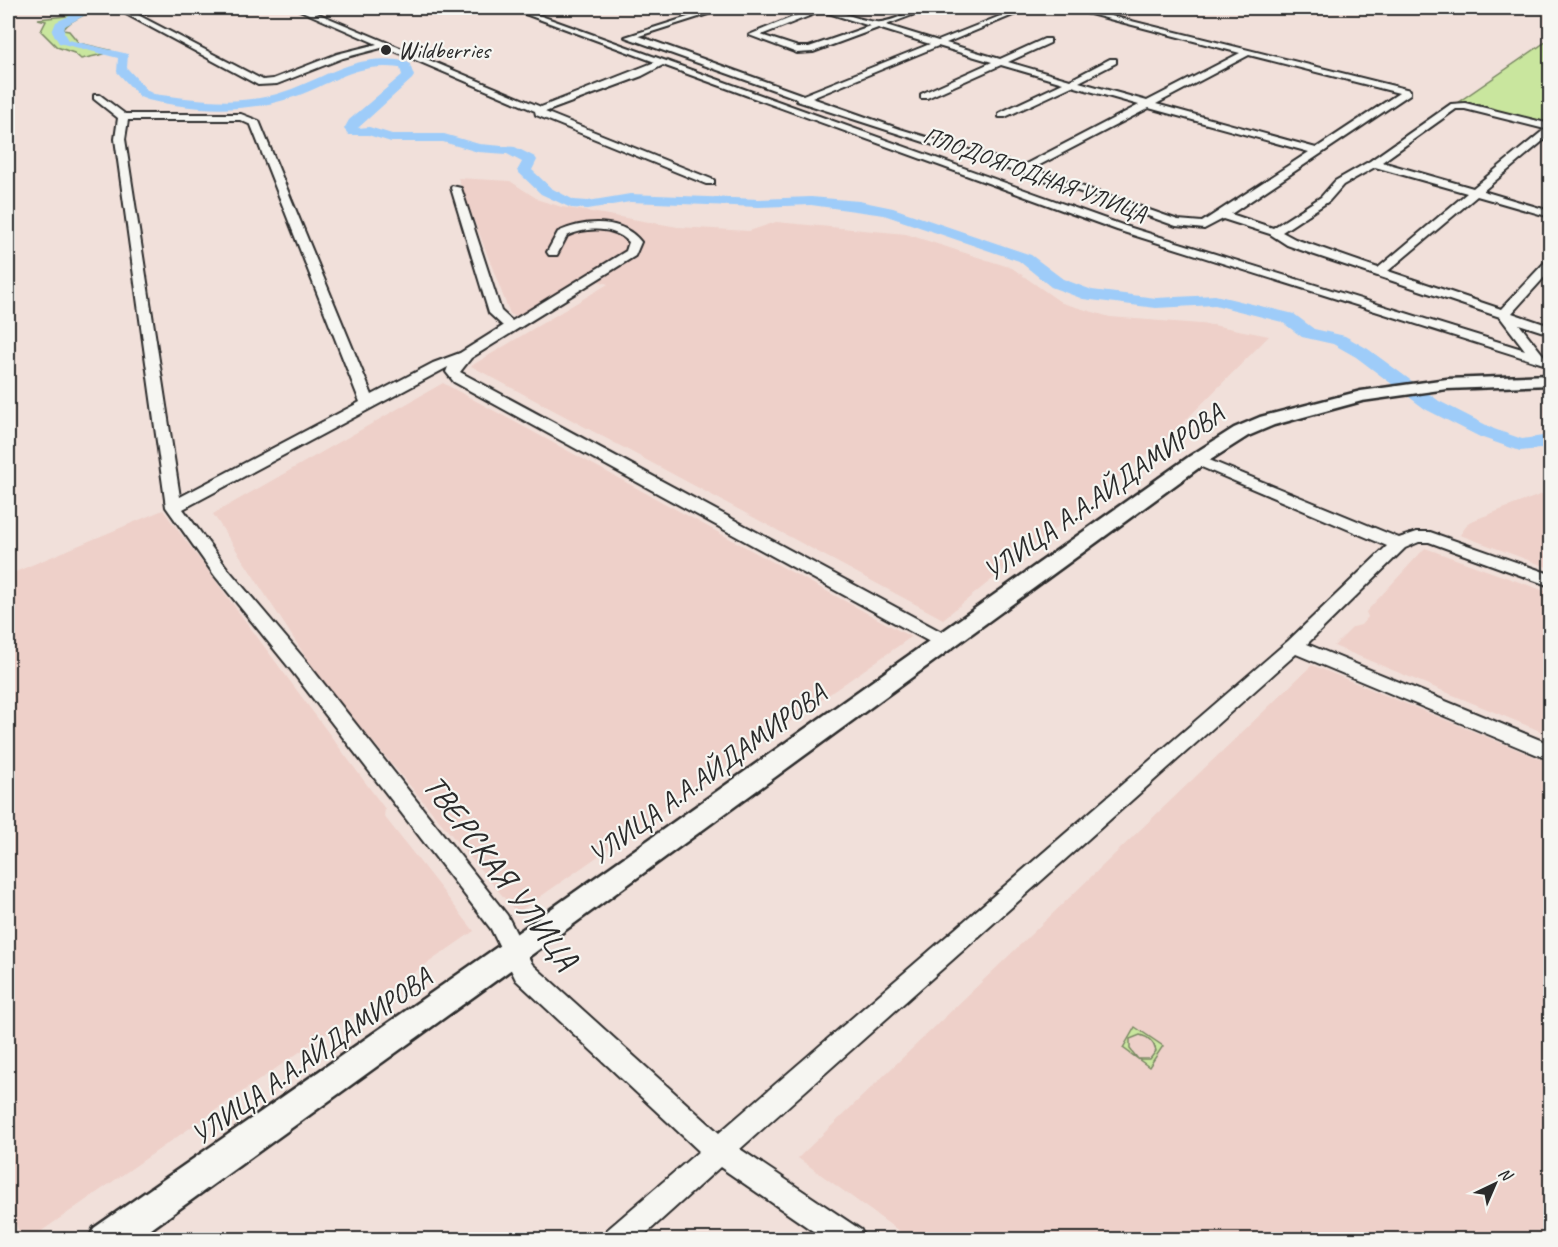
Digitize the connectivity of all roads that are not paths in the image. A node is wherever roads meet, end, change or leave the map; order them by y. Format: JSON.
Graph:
{"nodes":[{"id":1,"x":157,"y":8,"type":"edge"},
{"id":2,"x":299,"y":8,"type":"edge"},
{"id":3,"x":513,"y":8,"type":"edge"},
{"id":4,"x":723,"y":8,"type":"edge"},
{"id":5,"x":821,"y":8,"type":"edge"},
{"id":6,"x":927,"y":8,"type":"edge"},
{"id":7,"x":1026,"y":8,"type":"edge"},
{"id":8,"x":1071,"y":8,"type":"edge"},
{"id":9,"x":878,"y":25,"type":"junction"},
{"id":10,"x":630,"y":36,"type":"junction"},
{"id":11,"x":1047,"y":41,"type":"dead end"},
{"id":12,"x":610,"y":43,"type":"junction"},
{"id":13,"x":939,"y":44,"type":"junction"},
{"id":14,"x":384,"y":45,"type":"junction"},
{"id":15,"x":1246,"y":53,"type":"junction"},
{"id":16,"x":1113,"y":61,"type":"dead end"},
{"id":17,"x":663,"y":62,"type":"junction"},
{"id":18,"x":1002,"y":62,"type":"junction"},
{"id":19,"x":1071,"y":83,"type":"junction"},
{"id":20,"x":924,"y":96,"type":"dead end"},
{"id":21,"x":98,"y":97,"type":"dead end"},
{"id":22,"x":804,"y":98,"type":"junction"},
{"id":23,"x":1149,"y":104,"type":"junction"},
{"id":24,"x":782,"y":106,"type":"junction"},
{"id":25,"x":541,"y":110,"type":"junction"},
{"id":26,"x":1002,"y":115,"type":"dead end"},
{"id":27,"x":123,"y":117,"type":"junction"},
{"id":28,"x":1551,"y":129,"type":"edge"},
{"id":29,"x":1319,"y":152,"type":"junction"},
{"id":30,"x":1374,"y":163,"type":"junction"},
{"id":31,"x":1024,"y":170,"type":"junction"},
{"id":32,"x":710,"y":182,"type":"dead end"},
{"id":33,"x":997,"y":183,"type":"junction"},
{"id":34,"x":456,"y":188,"type":"dead end"},
{"id":35,"x":1476,"y":192,"type":"junction"},
{"id":36,"x":1551,"y":214,"type":"edge"},
{"id":37,"x":1222,"y":215,"type":"junction"},
{"id":38,"x":1274,"y":232,"type":"junction"},
{"id":39,"x":553,"y":252,"type":"dead end"},
{"id":40,"x":1551,"y":264,"type":"edge"},
{"id":41,"x":1380,"y":272,"type":"junction"},
{"id":42,"x":1504,"y":314,"type":"junction"},
{"id":43,"x":512,"y":327,"type":"junction"},
{"id":44,"x":1551,"y":330,"type":"edge"},
{"id":45,"x":466,"y":355,"type":"junction"},
{"id":46,"x":1544,"y":359,"type":"edge"},
{"id":47,"x":1551,"y":380,"type":"edge"},
{"id":48,"x":368,"y":403,"type":"junction"},
{"id":49,"x":1197,"y":460,"type":"junction"},
{"id":50,"x":174,"y":507,"type":"junction"},
{"id":51,"x":1399,"y":544,"type":"junction"},
{"id":52,"x":1551,"y":580,"type":"edge"},
{"id":53,"x":945,"y":642,"type":"junction"},
{"id":54,"x":1294,"y":646,"type":"junction"},
{"id":55,"x":1551,"y":752,"type":"edge"},
{"id":56,"x":513,"y":952,"type":"junction"},
{"id":57,"x":718,"y":1150,"type":"junction"},
{"id":58,"x":106,"y":1239,"type":"edge"},
{"id":59,"x":617,"y":1239,"type":"edge"},
{"id":60,"x":851,"y":1239,"type":"edge"}],
"edges":[{"from":1,"to":14,"type":"street"},
{"from":2,"to":14,"type":"street"},
{"from":3,"to":12,"type":"street","name":"ПЛОДОЯГОДНАЯ УЛИЦА"},
{"from":4,"to":10,"type":"street"},
{"from":5,"to":9,"type":"street"},
{"from":5,"to":9,"type":"street"},
{"from":6,"to":9,"type":"street"},
{"from":7,"to":13,"type":"street"},
{"from":8,"to":15,"type":"street"},
{"from":9,"to":13,"type":"street"},
{"from":10,"to":12,"type":"street"},
{"from":10,"to":22,"type":"street"},
{"from":11,"to":18,"type":"street"},
{"from":12,"to":17,"type":"street","name":"ПЛОДОЯГОДНАЯ УЛИЦА"},
{"from":13,"to":18,"type":"street"},
{"from":13,"to":22,"type":"street"},
{"from":14,"to":25,"type":"street"},
{"from":15,"to":23,"type":"street"},
{"from":15,"to":29,"type":"street"},
{"from":16,"to":19,"type":"street"},
{"from":17,"to":24,"type":"street","name":"ПЛОДОЯГОДНАЯ УЛИЦА"},
{"from":17,"to":25,"type":"street"},
{"from":18,"to":19,"type":"street"},
{"from":18,"to":20,"type":"street"},
{"from":19,"to":23,"type":"street"},
{"from":19,"to":26,"type":"street"},
{"from":21,"to":27,"type":"street"},
{"from":22,"to":24,"type":"street"},
{"from":22,"to":31,"type":"street"},
{"from":23,"to":29,"type":"street"},
{"from":23,"to":31,"type":"street"},
{"from":24,"to":33,"type":"street","name":"ПЛОДОЯГОДНАЯ УЛИЦА"},
{"from":25,"to":32,"type":"street"},
{"from":27,"to":48,"type":"street"},
{"from":27,"to":50,"type":"street"},
{"from":28,"to":30,"type":"street"},
{"from":28,"to":35,"type":"street"},
{"from":29,"to":37,"type":"street"},
{"from":30,"to":35,"type":"street"},
{"from":30,"to":38,"type":"street"},
{"from":31,"to":33,"type":"street"},
{"from":31,"to":37,"type":"street"},
{"from":33,"to":46,"type":"street","name":"ПЛОДОЯГОДНАЯ УЛИЦА"},
{"from":34,"to":43,"type":"street"},
{"from":35,"to":36,"type":"street"},
{"from":35,"to":41,"type":"street"},
{"from":37,"to":38,"type":"street"},
{"from":38,"to":41,"type":"street"},
{"from":39,"to":43,"type":"street"},
{"from":40,"to":42,"type":"street"},
{"from":41,"to":42,"type":"street"},
{"from":42,"to":44,"type":"street"},
{"from":42,"to":46,"type":"street"},
{"from":43,"to":45,"type":"street"},
{"from":45,"to":48,"type":"street"},
{"from":45,"to":53,"type":"street"},
{"from":47,"to":49,"type":"main road","name":"УЛИЦА А.А.АЙДАМИРОВА"},
{"from":48,"to":50,"type":"street"},
{"from":49,"to":51,"type":"street"},
{"from":49,"to":53,"type":"main road","name":"УЛИЦА А.А.АЙДАМИРОВА"},
{"from":50,"to":56,"type":"street","name":"ТВЕРСКАЯ УЛИЦА"},
{"from":51,"to":52,"type":"street"},
{"from":51,"to":54,"type":"street"},
{"from":53,"to":56,"type":"main road","name":"УЛИЦА А.А.АЙДАМИРОВА"},
{"from":54,"to":55,"type":"street"},
{"from":54,"to":57,"type":"street"},
{"from":56,"to":57,"type":"street","name":"ТВЕРСКАЯ УЛИЦА"},
{"from":56,"to":58,"type":"main road","name":"УЛИЦА А.А.АЙДАМИРОВА"},
{"from":57,"to":59,"type":"street"},
{"from":57,"to":60,"type":"street","name":"ТВЕРСКАЯ УЛИЦА"}]}
